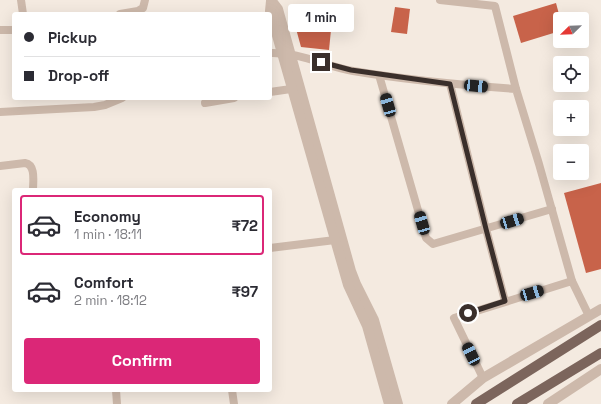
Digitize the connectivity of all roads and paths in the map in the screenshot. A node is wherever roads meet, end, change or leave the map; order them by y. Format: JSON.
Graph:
{"nodes":[{"id":1,"x":21,"y":0,"type":"edge"},
{"id":2,"x":145,"y":0,"type":"edge"},
{"id":3,"x":440,"y":0,"type":"edge"},
{"id":4,"x":271,"y":1,"type":"edge"},
{"id":5,"x":494,"y":3,"type":"edge"},
{"id":6,"x":23,"y":12,"type":"edge"},
{"id":7,"x":132,"y":12,"type":"edge"},
{"id":8,"x":0,"y":30,"type":"edge"},
{"id":9,"x":12,"y":30,"type":"edge"},
{"id":10,"x":272,"y":52,"type":"edge"},
{"id":11,"x":286,"y":53,"type":"junction"},
{"id":12,"x":379,"y":75,"type":"junction"},
{"id":13,"x":450,"y":84,"type":"junction"},
{"id":14,"x":291,"y":89,"type":"junction"},
{"id":15,"x":516,"y":89,"type":"junction"},
{"id":16,"x":272,"y":92,"type":"edge"},
{"id":17,"x":118,"y":100,"type":"edge"},
{"id":18,"x":222,"y":100,"type":"edge"},
{"id":19,"x":205,"y":103,"type":"dead end"},
{"id":20,"x":0,"y":112,"type":"edge"},
{"id":21,"x":0,"y":166,"type":"edge"},
{"id":22,"x":33,"y":188,"type":"edge"},
{"id":23,"x":552,"y":209,"type":"junction"},
{"id":24,"x":486,"y":229,"type":"junction"},
{"id":25,"x":335,"y":240,"type":"junction"},
{"id":26,"x":272,"y":248,"type":"edge"},
{"id":27,"x":572,"y":281,"type":"junction"},
{"id":28,"x":505,"y":301,"type":"junction"},
{"id":29,"x":601,"y":309,"type":"edge"},
{"id":30,"x":589,"y":316,"type":"junction"},
{"id":31,"x":601,"y":325,"type":"edge"},
{"id":32,"x":601,"y":353,"type":"edge"},
{"id":33,"x":601,"y":369,"type":"edge"},
{"id":34,"x":483,"y":378,"type":"junction"},
{"id":35,"x":116,"y":392,"type":"edge"},
{"id":36,"x":232,"y":392,"type":"edge"},
{"id":37,"x":117,"y":404,"type":"edge"},
{"id":38,"x":234,"y":404,"type":"edge"},
{"id":39,"x":389,"y":404,"type":"edge"},
{"id":40,"x":398,"y":404,"type":"edge"},
{"id":41,"x":452,"y":404,"type":"edge"},
{"id":42,"x":476,"y":404,"type":"edge"},
{"id":43,"x":517,"y":404,"type":"edge"},
{"id":44,"x":548,"y":404,"type":"edge"}],
"edges":[{"from":1,"to":6,"type":"street"},
{"from":2,"to":7,"type":"street"},
{"from":3,"to":5,"type":"street"},
{"from":4,"to":11,"type":"street"},
{"from":5,"to":15,"type":"street"},
{"from":8,"to":9,"type":"street"},
{"from":10,"to":11,"type":"street"},
{"from":11,"to":12,"type":"street"},
{"from":11,"to":14,"type":"street"},
{"from":11,"to":40,"type":"street"},
{"from":12,"to":13,"type":"street"},
{"from":12,"to":24,"type":"street"},
{"from":13,"to":15,"type":"street"},
{"from":13,"to":24,"type":"street"},
{"from":14,"to":16,"type":"street"},
{"from":14,"to":25,"type":"street"},
{"from":15,"to":23,"type":"street"},
{"from":17,"to":20,"type":"street"},
{"from":18,"to":19,"type":"street"},
{"from":21,"to":22,"type":"street"},
{"from":23,"to":24,"type":"street"},
{"from":23,"to":27,"type":"street"},
{"from":24,"to":28,"type":"street"},
{"from":25,"to":26,"type":"street"},
{"from":25,"to":39,"type":"street"},
{"from":27,"to":28,"type":"street"},
{"from":27,"to":30,"type":"street"},
{"from":28,"to":34,"type":"street"},
{"from":29,"to":30,"type":"street"},
{"from":30,"to":34,"type":"street"},
{"from":31,"to":42,"type":"main road"},
{"from":32,"to":43,"type":"main road"},
{"from":33,"to":44,"type":"street"},
{"from":34,"to":41,"type":"street"},
{"from":35,"to":37,"type":"street"},
{"from":36,"to":38,"type":"street"}]}
